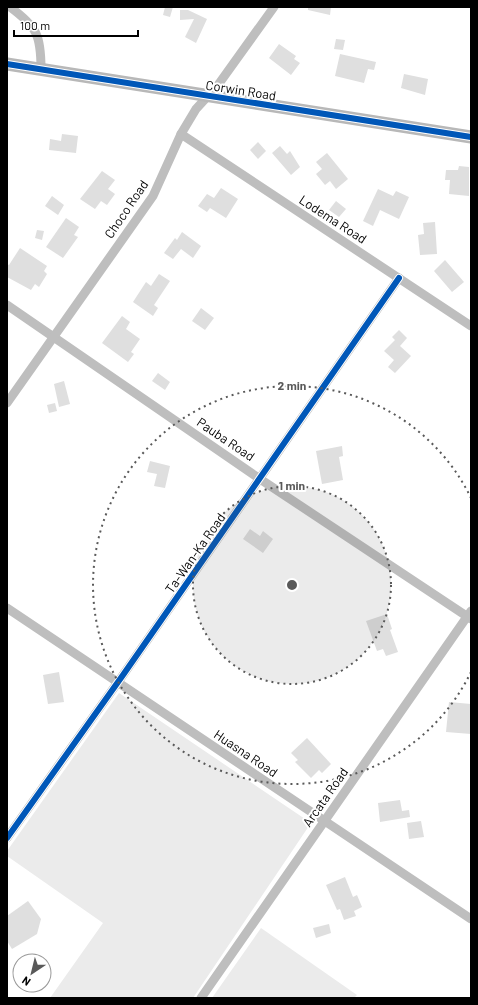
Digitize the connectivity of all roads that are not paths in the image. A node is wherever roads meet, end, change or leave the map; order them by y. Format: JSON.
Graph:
{"nodes":[{"id":1,"x":10,"y":7,"type":"edge"},
{"id":2,"x":274,"y":7,"type":"edge"},
{"id":3,"x":7,"y":64,"type":"edge"},
{"id":4,"x":41,"y":69,"type":"junction"},
{"id":5,"x":210,"y":96,"type":"junction"},
{"id":6,"x":181,"y":134,"type":"junction"},
{"id":7,"x":471,"y":137,"type":"edge"},
{"id":8,"x":399,"y":278,"type":"junction"},
{"id":9,"x":7,"y":305,"type":"edge"},
{"id":10,"x":471,"y":326,"type":"edge"},
{"id":11,"x":53,"y":336,"type":"junction"},
{"id":12,"x":7,"y":403,"type":"edge"},
{"id":13,"x":260,"y":478,"type":"junction"},
{"id":14,"x":7,"y":608,"type":"edge"},
{"id":15,"x":470,"y":615,"type":"edge"},
{"id":16,"x":118,"y":682,"type":"junction"},
{"id":17,"x":324,"y":821,"type":"junction"},
{"id":18,"x":7,"y":838,"type":"edge"},
{"id":19,"x":471,"y":919,"type":"edge"},
{"id":20,"x":201,"y":998,"type":"edge"}],
"edges":[{"from":1,"to":4,"type":"street"},
{"from":2,"to":5,"type":"street","name":"Choco Road"},
{"from":3,"to":4,"type":"main road","name":"Corwin Road"},
{"from":4,"to":5,"type":"main road","name":"Corwin Road"},
{"from":5,"to":6,"type":"street","name":"Choco Road"},
{"from":5,"to":7,"type":"main road","name":"Corwin Road"},
{"from":6,"to":8,"type":"street","name":"Lodema Road"},
{"from":6,"to":11,"type":"street","name":"Choco Road"},
{"from":8,"to":10,"type":"street","name":"Lodema Road"},
{"from":8,"to":13,"type":"street","name":"Ta-Wan-Ka Road"},
{"from":9,"to":11,"type":"street","name":"Pauba Road"},
{"from":11,"to":12,"type":"street","name":"Choco Road"},
{"from":11,"to":13,"type":"street","name":"Pauba Road"},
{"from":13,"to":15,"type":"street","name":"Pauba Road"},
{"from":13,"to":16,"type":"street","name":"Ta-Wan-Ka Road"},
{"from":14,"to":16,"type":"street","name":"Huasna Road"},
{"from":15,"to":17,"type":"street","name":"Arcata Road"},
{"from":16,"to":17,"type":"street","name":"Huasna Road"},
{"from":16,"to":18,"type":"street","name":"Ta-Wan-Ka Road"},
{"from":17,"to":19,"type":"street","name":"Huasna Road"},
{"from":17,"to":20,"type":"street","name":"Arcata Road"}]}
